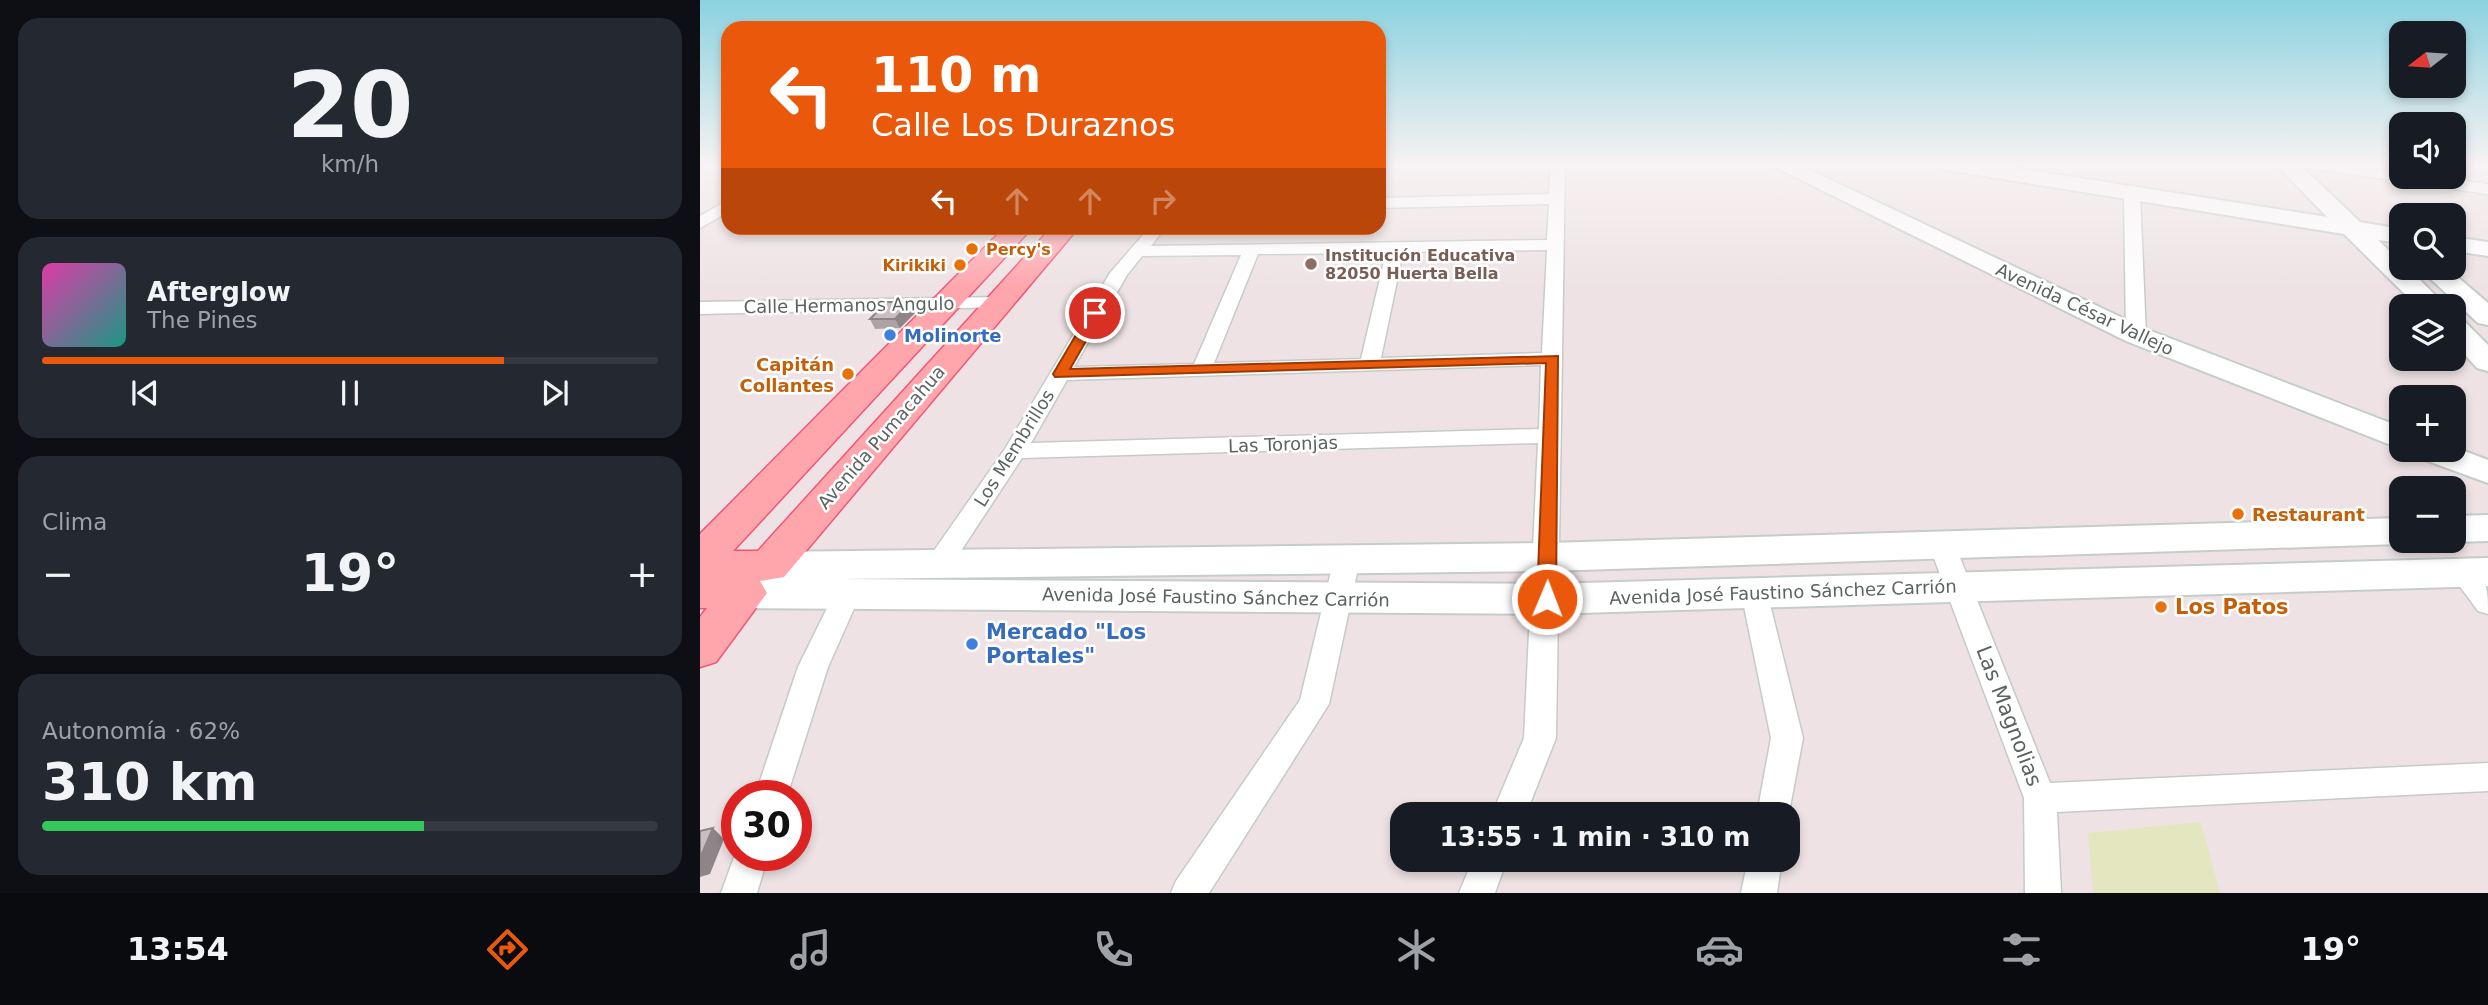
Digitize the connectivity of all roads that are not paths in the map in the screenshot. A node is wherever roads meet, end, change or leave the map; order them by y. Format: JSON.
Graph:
{"nodes":[{"id":1,"x":1557,"y":205,"type":"edge"},
{"id":2,"x":1864,"y":205,"type":"edge"},
{"id":3,"x":2132,"y":205,"type":"edge"},
{"id":4,"x":2260,"y":205,"type":"edge"},
{"id":5,"x":2347,"y":205,"type":"edge"},
{"id":6,"x":2351,"y":205,"type":"edge"},
{"id":7,"x":721,"y":210,"type":"edge"},
{"id":8,"x":2359,"y":213,"type":"junction"},
{"id":9,"x":700,"y":223,"type":"edge"},
{"id":10,"x":2389,"y":231,"type":"edge"},
{"id":11,"x":1012,"y":235,"type":"edge"},
{"id":12,"x":1059,"y":235,"type":"edge"},
{"id":13,"x":1151,"y":235,"type":"edge"},
{"id":14,"x":1556,"y":245,"type":"junction"},
{"id":15,"x":2466,"y":246,"type":"edge"},
{"id":16,"x":1396,"y":247,"type":"junction"},
{"id":17,"x":1252,"y":249,"type":"junction"},
{"id":18,"x":2488,"y":249,"type":"edge"},
{"id":19,"x":1137,"y":251,"type":"junction"},
{"id":20,"x":2446,"y":280,"type":"edge"},
{"id":21,"x":2423,"y":294,"type":"edge"},
{"id":22,"x":945,"y":303,"type":"junction"},
{"id":23,"x":998,"y":303,"type":"junction"},
{"id":24,"x":700,"y":309,"type":"edge"},
{"id":25,"x":2488,"y":317,"type":"edge"},
{"id":26,"x":2136,"y":335,"type":"junction"},
{"id":27,"x":2466,"y":339,"type":"edge"},
{"id":28,"x":1553,"y":359,"type":"junction"},
{"id":29,"x":2488,"y":362,"type":"edge"},
{"id":30,"x":1370,"y":363,"type":"junction"},
{"id":31,"x":1202,"y":368,"type":"junction"},
{"id":32,"x":1060,"y":374,"type":"junction"},
{"id":33,"x":2389,"y":434,"type":"edge"},
{"id":34,"x":1551,"y":436,"type":"junction"},
{"id":35,"x":1015,"y":451,"type":"junction"},
{"id":36,"x":2461,"y":462,"type":"edge"},
{"id":37,"x":2488,"y":472,"type":"edge"},
{"id":38,"x":2488,"y":528,"type":"edge"},
{"id":39,"x":2466,"y":529,"type":"edge"},
{"id":40,"x":2389,"y":531,"type":"edge"},
{"id":41,"x":1942,"y":545,"type":"junction"},
{"id":42,"x":1548,"y":557,"type":"junction"},
{"id":43,"x":1347,"y":559,"type":"junction"},
{"id":44,"x":700,"y":560,"type":"edge"},
{"id":45,"x":940,"y":562,"type":"junction"},
{"id":46,"x":700,"y":566,"type":"edge"},
{"id":47,"x":2475,"y":573,"type":"edge"},
{"id":48,"x":757,"y":580,"type":"junction"},
{"id":49,"x":1959,"y":586,"type":"junction"},
{"id":50,"x":700,"y":592,"type":"edge"},
{"id":51,"x":1754,"y":592,"type":"junction"},
{"id":52,"x":848,"y":593,"type":"junction"},
{"id":53,"x":1339,"y":599,"type":"junction"},
{"id":54,"x":1547,"y":599,"type":"junction"},
{"id":55,"x":2488,"y":604,"type":"edge"},
{"id":56,"x":700,"y":649,"type":"edge"},
{"id":57,"x":2488,"y":776,"type":"edge"},
{"id":58,"x":776,"y":780,"type":"edge"},
{"id":59,"x":2040,"y":798,"type":"junction"},
{"id":60,"x":1514,"y":802,"type":"edge"},
{"id":61,"x":1776,"y":802,"type":"edge"},
{"id":62,"x":746,"y":871,"type":"edge"},
{"id":63,"x":1485,"y":872,"type":"edge"},
{"id":64,"x":1763,"y":872,"type":"edge"},
{"id":65,"x":739,"y":893,"type":"edge"},
{"id":66,"x":1189,"y":893,"type":"edge"},
{"id":67,"x":1477,"y":893,"type":"edge"},
{"id":68,"x":1759,"y":893,"type":"edge"},
{"id":69,"x":2043,"y":893,"type":"edge"}],
"edges":[{"from":1,"to":14,"type":"street"},
{"from":2,"to":26,"type":"main road","name":"Avenida César Vallejo"},
{"from":3,"to":26,"type":"street"},
{"from":4,"to":8,"type":"main road"},
{"from":5,"to":8,"type":"main road"},
{"from":6,"to":8,"type":"main road"},
{"from":7,"to":9,"type":"street"},
{"from":8,"to":10,"type":"main road"},
{"from":8,"to":21,"type":"main road"},
{"from":11,"to":22,"type":"main road"},
{"from":12,"to":23,"type":"main road","name":"Avenida Pumacahua"},
{"from":13,"to":19,"type":"street","name":"Los Membrillos"},
{"from":14,"to":16,"type":"street"},
{"from":14,"to":28,"type":"street"},
{"from":15,"to":18,"type":"main road"},
{"from":16,"to":17,"type":"street"},
{"from":16,"to":30,"type":"street"},
{"from":17,"to":19,"type":"street"},
{"from":17,"to":31,"type":"street"},
{"from":19,"to":32,"type":"street","name":"Los Membrillos"},
{"from":20,"to":25,"type":"main road"},
{"from":22,"to":23,"type":"street","name":"Calle Hermanos Angulo"},
{"from":22,"to":24,"type":"street","name":"Calle Hermanos Angulo"},
{"from":22,"to":44,"type":"main road"},
{"from":23,"to":48,"type":"main road","name":"Avenida Pumacahua"},
{"from":26,"to":33,"type":"main road","name":"Avenida César Vallejo"},
{"from":27,"to":29,"type":"main road"},
{"from":28,"to":30,"type":"street"},
{"from":28,"to":34,"type":"street"},
{"from":30,"to":31,"type":"street"},
{"from":31,"to":32,"type":"street"},
{"from":32,"to":35,"type":"street","name":"Los Membrillos"},
{"from":34,"to":35,"type":"street","name":"Las Toronjas"},
{"from":34,"to":42,"type":"street"},
{"from":35,"to":45,"type":"street","name":"Los Membrillos"},
{"from":36,"to":37,"type":"main road"},
{"from":38,"to":39,"type":"main road"},
{"from":40,"to":41,"type":"main road","name":"Avenida José Faustino Sánchez Carrión"},
{"from":41,"to":42,"type":"main road","name":"Avenida José Faustino Sánchez Carrión"},
{"from":41,"to":49,"type":"street","name":"Las Magnolias"},
{"from":42,"to":43,"type":"main road","name":"Avenida José Faustino Sánchez Carrión"},
{"from":42,"to":54,"type":"street"},
{"from":43,"to":45,"type":"main road","name":"Avenida José Faustino Sánchez Carrión"},
{"from":43,"to":53,"type":"street"},
{"from":45,"to":48,"type":"main road","name":"Avenida José Faustino Sánchez Carrión"},
{"from":46,"to":48,"type":"main road","name":"Avenida José Faustino Sánchez Carrión"},
{"from":47,"to":49,"type":"main road","name":"Avenida José Faustino Sánchez Carrión"},
{"from":47,"to":55,"type":"street"},
{"from":48,"to":50,"type":"main road","name":"Avenida José Faustino Sánchez Carrión"},
{"from":48,"to":52,"type":"main road","name":"Avenida José Faustino Sánchez Carrión"},
{"from":48,"to":56,"type":"main road","name":"Avenida Pumacahua"},
{"from":49,"to":51,"type":"main road","name":"Avenida José Faustino Sánchez Carrión"},
{"from":49,"to":59,"type":"street","name":"Las Magnolias"},
{"from":51,"to":54,"type":"main road","name":"Avenida José Faustino Sánchez Carrión"},
{"from":51,"to":61,"type":"street"},
{"from":52,"to":53,"type":"main road","name":"Avenida José Faustino Sánchez Carrión"},
{"from":52,"to":58,"type":"street"},
{"from":53,"to":54,"type":"main road","name":"Avenida José Faustino Sánchez Carrión"},
{"from":53,"to":66,"type":"street"},
{"from":54,"to":60,"type":"street"},
{"from":57,"to":59,"type":"street"},
{"from":59,"to":69,"type":"street","name":"Las Magnolias"},
{"from":62,"to":65,"type":"street"},
{"from":63,"to":67,"type":"street"},
{"from":64,"to":68,"type":"street"}]}
